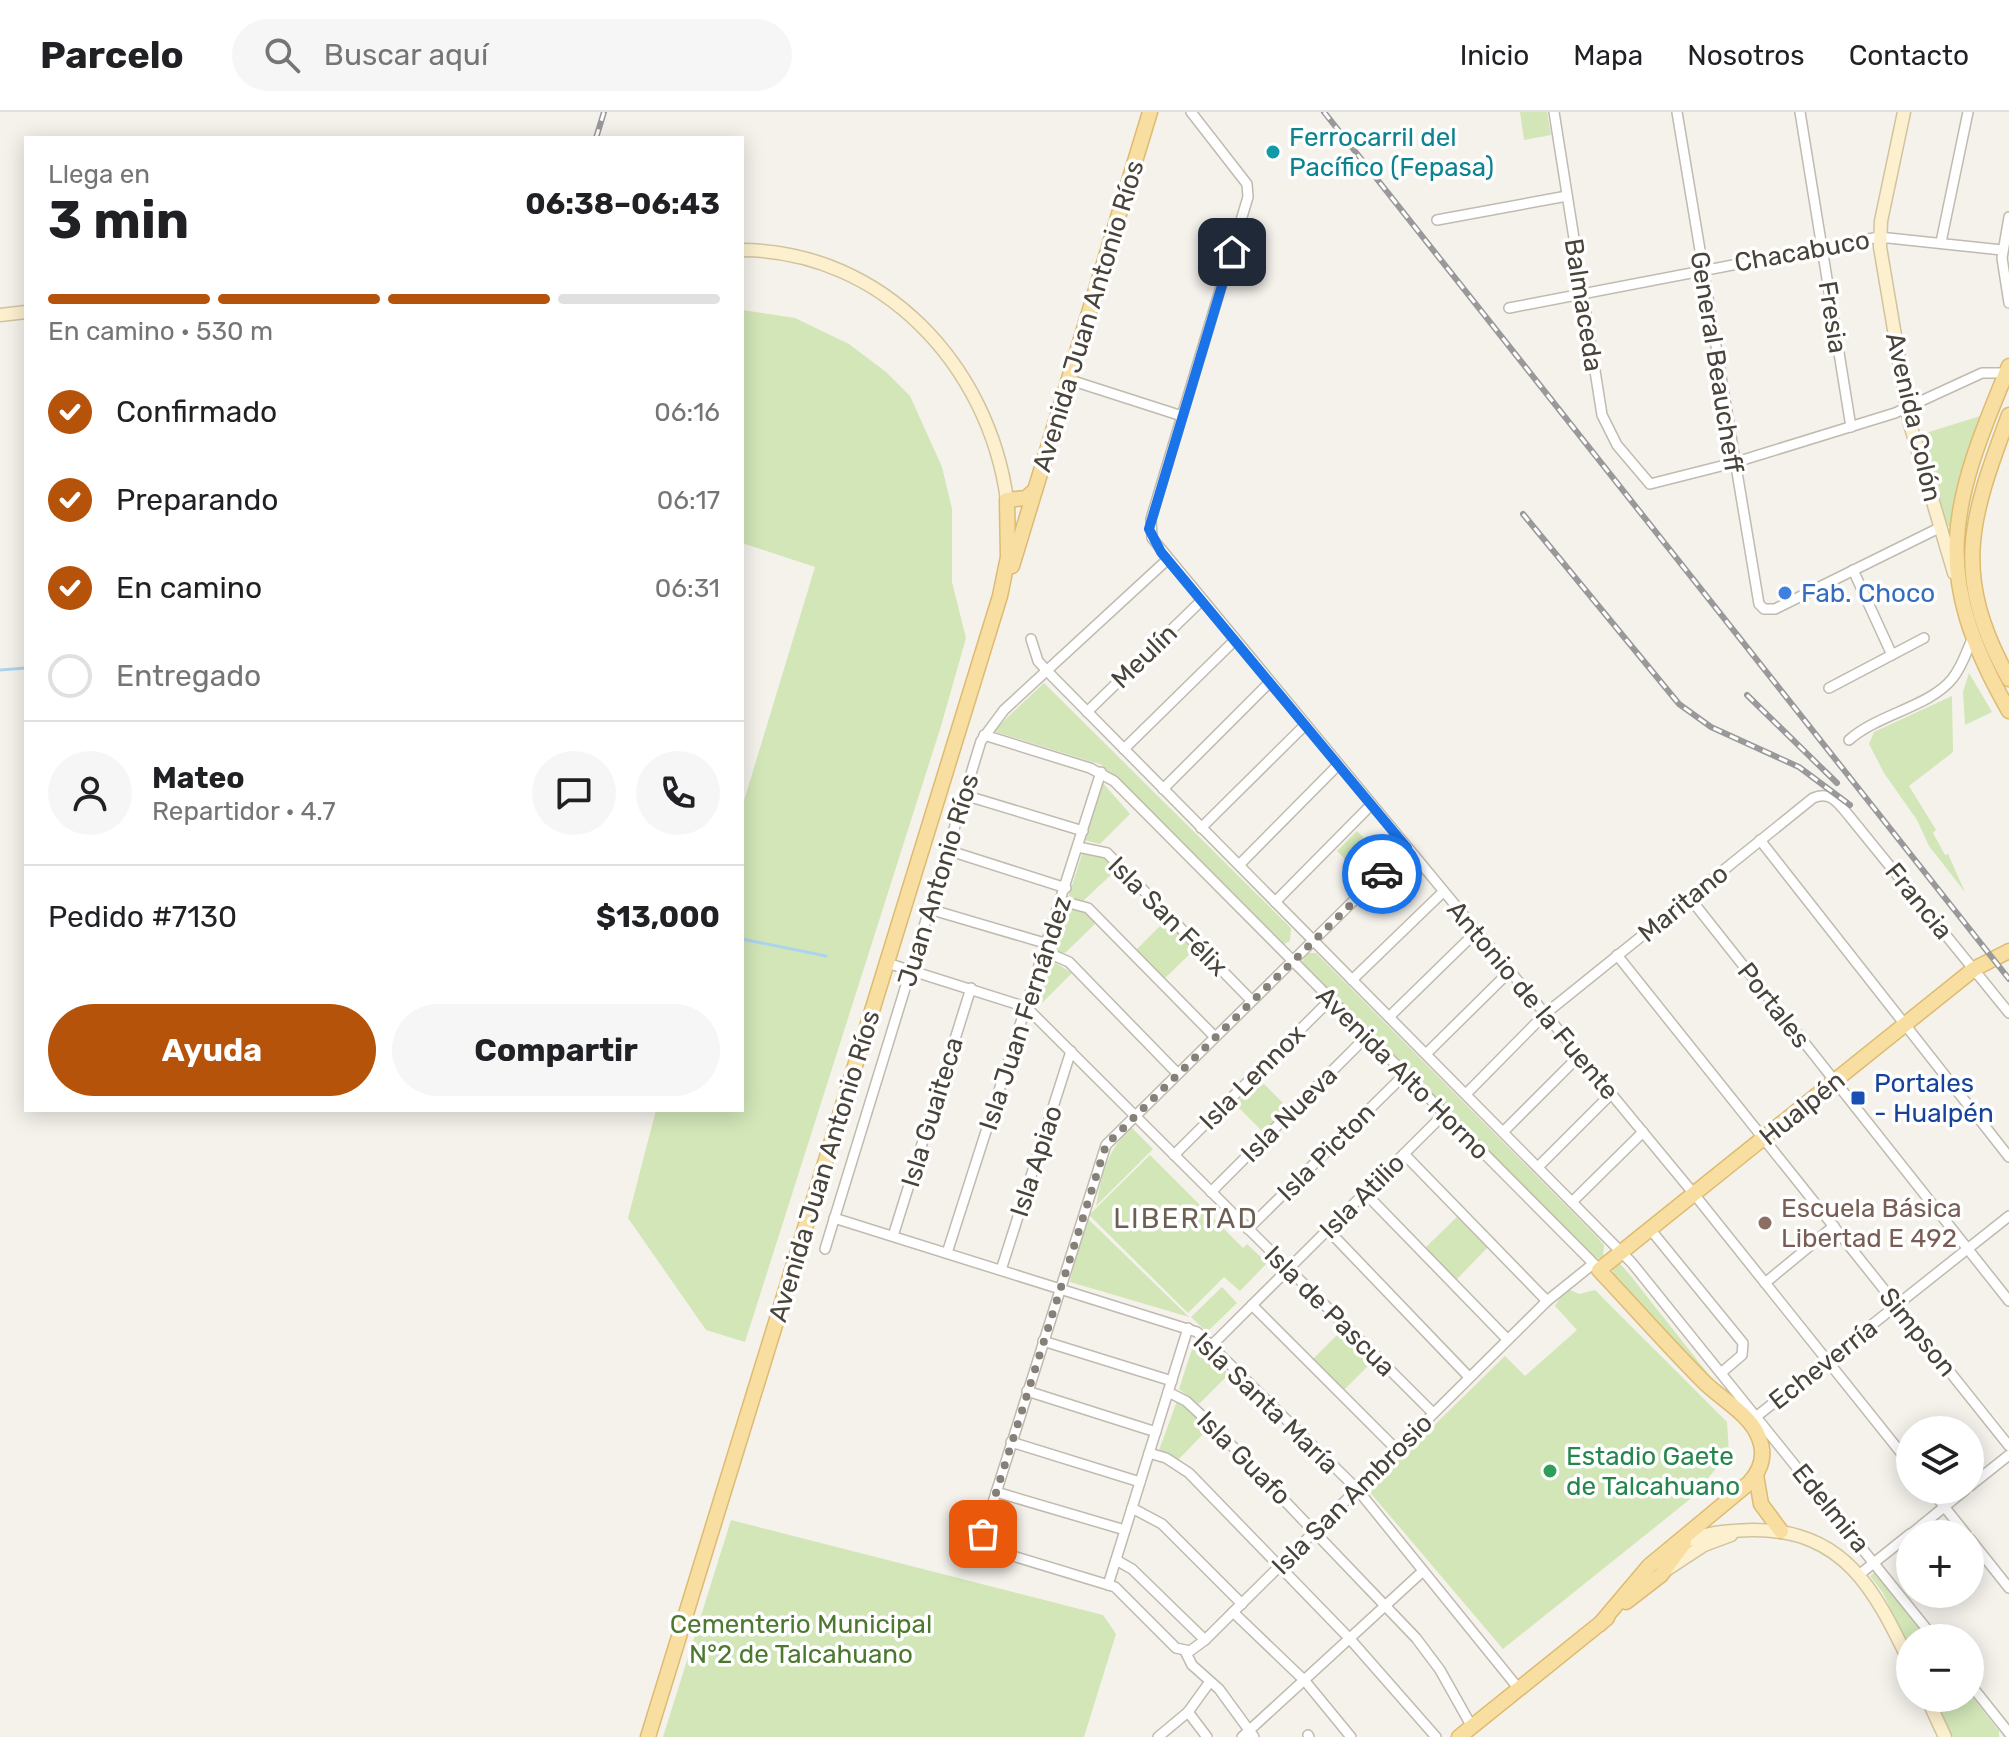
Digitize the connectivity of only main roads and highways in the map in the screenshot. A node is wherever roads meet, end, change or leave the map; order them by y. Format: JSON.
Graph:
{"nodes":[{"id":1,"x":1150,"y":112,"type":"edge"},
{"id":2,"x":1904,"y":112,"type":"edge"},
{"id":3,"x":744,"y":250,"type":"edge"},
{"id":4,"x":24,"y":312,"type":"edge"},
{"id":5,"x":0,"y":315,"type":"edge"},
{"id":6,"x":2008,"y":371,"type":"edge"},
{"id":7,"x":2009,"y":415,"type":"edge"},
{"id":8,"x":1035,"y":490,"type":"junction"},
{"id":9,"x":1007,"y":500,"type":"junction"},
{"id":10,"x":1958,"y":587,"type":"junction"},
{"id":11,"x":1000,"y":596,"type":"junction"},
{"id":12,"x":2009,"y":679,"type":"edge"},
{"id":13,"x":2009,"y":711,"type":"edge"},
{"id":14,"x":2009,"y":951,"type":"edge"},
{"id":15,"x":1596,"y":1267,"type":"joint"},
{"id":16,"x":1756,"y":1475,"type":"junction"},
{"id":17,"x":1696,"y":1527,"type":"junction"},
{"id":18,"x":1749,"y":1530,"type":"junction"},
{"id":19,"x":1781,"y":1531,"type":"junction"},
{"id":20,"x":1684,"y":1542,"type":"junction"},
{"id":21,"x":1661,"y":1556,"type":"junction"},
{"id":22,"x":1661,"y":1575,"type":"junction"},
{"id":23,"x":1600,"y":1624,"type":"junction"},
{"id":24,"x":1896,"y":1634,"type":"edge"},
{"id":25,"x":1933,"y":1712,"type":"edge"},
{"id":26,"x":648,"y":1737,"type":"edge"},
{"id":27,"x":1459,"y":1737,"type":"edge"},
{"id":28,"x":1945,"y":1737,"type":"edge"}],
"edges":[{"from":1,"to":8,"type":"main road","name":"Avenida Juan Antonio Ríos"},
{"from":2,"to":10,"type":"main road","name":"Avenida Colón"},
{"from":3,"to":9,"type":"main road"},
{"from":4,"to":5,"type":"main road"},
{"from":6,"to":10,"type":"main road"},
{"from":7,"to":12,"type":"main road"},
{"from":8,"to":9,"type":"main road","name":"Avenida Juan Antonio Ríos"},
{"from":8,"to":11,"type":"main road"},
{"from":9,"to":11,"type":"main road"},
{"from":10,"to":13,"type":"main road","name":"Avenida Colón"},
{"from":11,"to":26,"type":"main road","name":"Avenida Juan Antonio Ríos"},
{"from":14,"to":15,"type":"main road","name":"Hualpén"},
{"from":15,"to":16,"type":"main road","name":"Avenida Alto Horno"},
{"from":16,"to":17,"type":"main road"},
{"from":16,"to":19,"type":"main road","name":"Avenida Alto Horno"},
{"from":17,"to":20,"type":"main road"},
{"from":17,"to":21,"type":"main road"},
{"from":18,"to":19,"type":"main road"},
{"from":18,"to":20,"type":"main road"},
{"from":18,"to":22,"type":"main road"},
{"from":19,"to":24,"type":"main road"},
{"from":20,"to":21,"type":"main road"},
{"from":20,"to":22,"type":"main road"},
{"from":21,"to":23,"type":"main road"},
{"from":22,"to":23,"type":"main road"},
{"from":23,"to":27,"type":"main road"},
{"from":25,"to":28,"type":"main road"}]}
